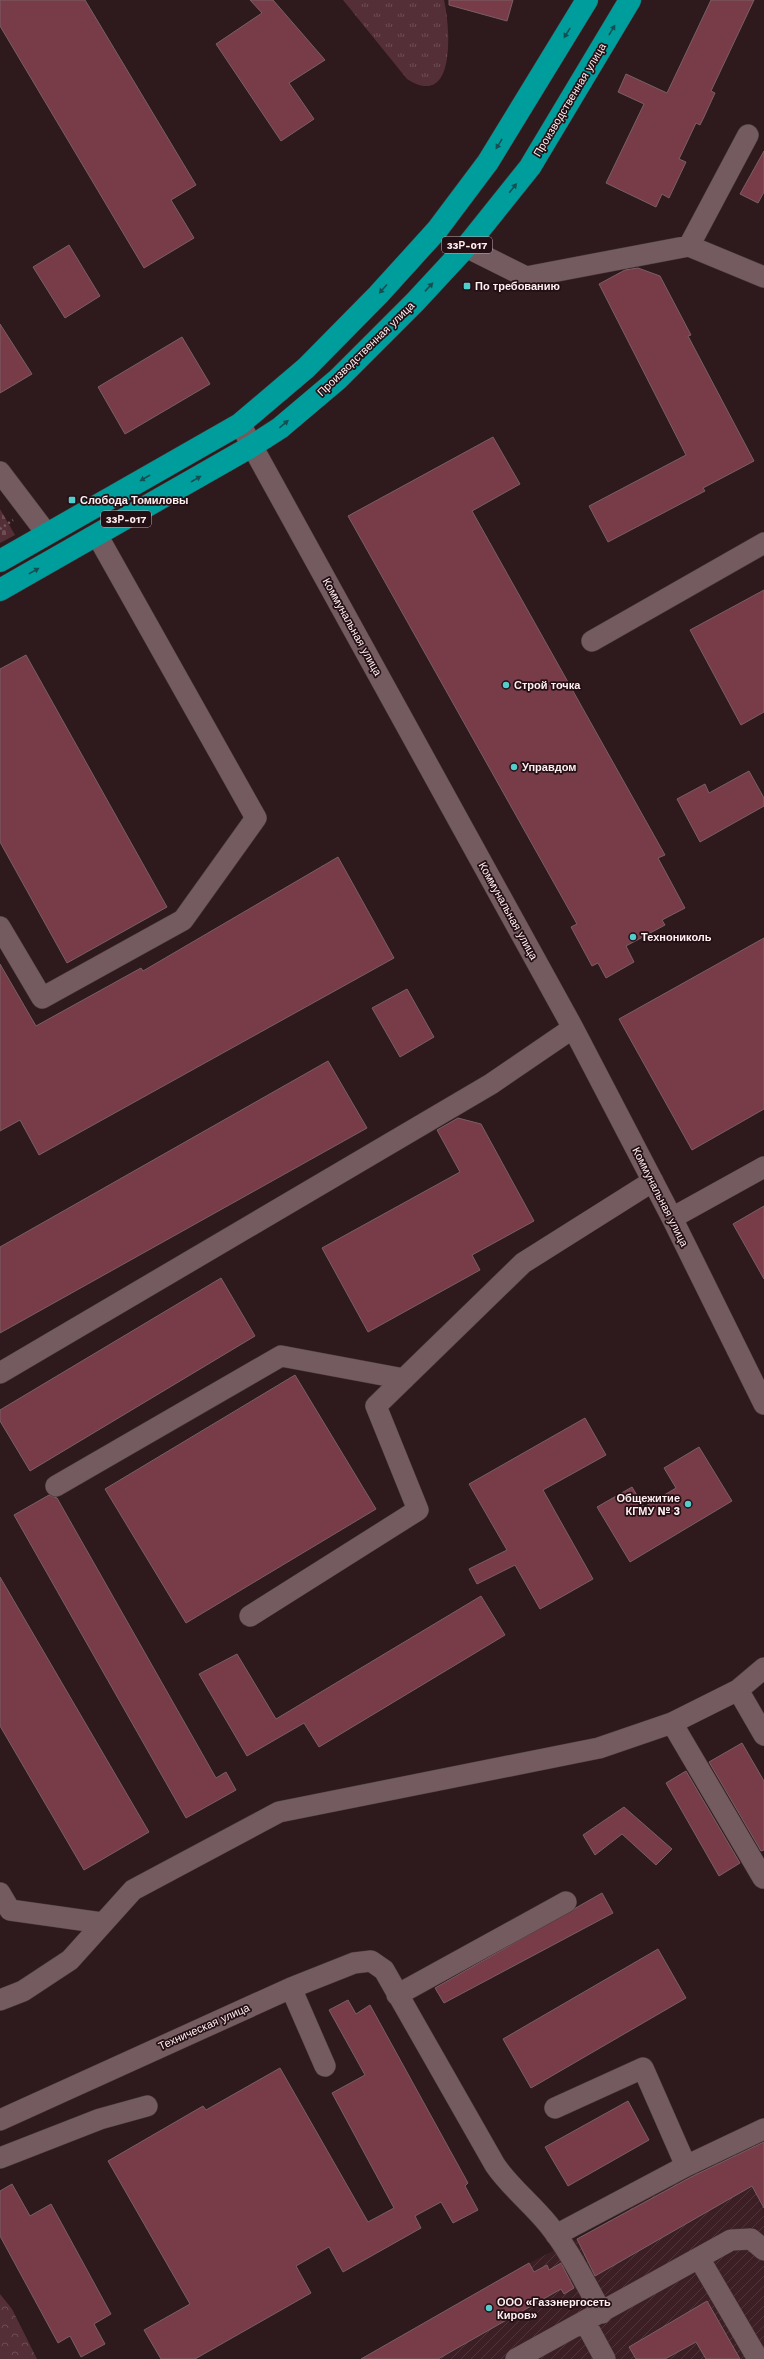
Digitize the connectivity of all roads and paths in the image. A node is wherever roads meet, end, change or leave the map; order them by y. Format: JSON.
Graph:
{"nodes":[{"id":1,"x":587,"y":0,"type":"edge"},
{"id":2,"x":630,"y":0,"type":"edge"},
{"id":3,"x":748,"y":134,"type":"dead end"},
{"id":4,"x":689,"y":246,"type":"junction"},
{"id":5,"x":466,"y":247,"type":"junction"},
{"id":6,"x":764,"y":277,"type":"edge"},
{"id":7,"x":240,"y":424,"type":"junction"},
{"id":8,"x":252,"y":446,"type":"junction"},
{"id":9,"x":0,"y":472,"type":"edge"},
{"id":10,"x":47,"y":534,"type":"junction"},
{"id":11,"x":97,"y":535,"type":"junction"},
{"id":12,"x":764,"y":543,"type":"edge"},
{"id":13,"x":0,"y":561,"type":"edge"},
{"id":14,"x":0,"y":590,"type":"edge"},
{"id":15,"x":592,"y":641,"type":"dead end"},
{"id":16,"x":0,"y":926,"type":"edge"},
{"id":17,"x":573,"y":1028,"type":"junction"},
{"id":18,"x":764,"y":1167,"type":"edge"},
{"id":19,"x":653,"y":1181,"type":"junction"},
{"id":20,"x":672,"y":1218,"type":"junction"},
{"id":21,"x":0,"y":1373,"type":"edge"},
{"id":22,"x":404,"y":1379,"type":"junction"},
{"id":23,"x":764,"y":1404,"type":"edge"},
{"id":24,"x":56,"y":1486,"type":"dead end"},
{"id":25,"x":250,"y":1616,"type":"dead end"},
{"id":26,"x":764,"y":1668,"type":"edge"},
{"id":27,"x":738,"y":1690,"type":"junction"},
{"id":28,"x":672,"y":1723,"type":"junction"},
{"id":29,"x":764,"y":1735,"type":"edge"},
{"id":30,"x":763,"y":1878,"type":"dead end"},
{"id":31,"x":0,"y":1893,"type":"edge"},
{"id":32,"x":566,"y":1902,"type":"dead end"},
{"id":33,"x":102,"y":1923,"type":"junction"},
{"id":34,"x":291,"y":1988,"type":"junction"},
{"id":35,"x":397,"y":1995,"type":"junction"},
{"id":36,"x":0,"y":2000,"type":"edge"},
{"id":37,"x":325,"y":2066,"type":"dead end"},
{"id":38,"x":147,"y":2106,"type":"dead end"},
{"id":39,"x":556,"y":2108,"type":"dead end"},
{"id":40,"x":0,"y":2120,"type":"edge"},
{"id":41,"x":764,"y":2129,"type":"edge"},
{"id":42,"x":0,"y":2158,"type":"edge"},
{"id":43,"x":686,"y":2166,"type":"junction"},
{"id":44,"x":556,"y":2236,"type":"junction"},
{"id":45,"x":764,"y":2250,"type":"edge"},
{"id":46,"x":699,"y":2258,"type":"junction"},
{"id":47,"x":594,"y":2317,"type":"junction"},
{"id":48,"x":516,"y":2359,"type":"edge"},
{"id":49,"x":605,"y":2359,"type":"edge"},
{"id":50,"x":758,"y":2359,"type":"edge"}],
"edges":[{"from":1,"to":7,"type":"highway","number":"33Р-017","one_way":true},
{"from":5,"to":2,"type":"highway","name":"Производственная улица","number":"33Р-017","one_way":true},
{"from":3,"to":4,"type":"street"},
{"from":4,"to":5,"type":"street"},
{"from":4,"to":6,"type":"street"},
{"from":8,"to":5,"type":"highway","name":"Производственная улица","number":"33Р-017","one_way":true},
{"from":7,"to":8,"type":"street","name":"Коммунальная улица"},
{"from":7,"to":10,"type":"highway","number":"33Р-017","one_way":true},
{"from":11,"to":8,"type":"highway","name":"Производственная улица","number":"33Р-017","one_way":true},
{"from":8,"to":17,"type":"street","name":"Коммунальная улица"},
{"from":9,"to":10,"type":"street"},
{"from":10,"to":13,"type":"highway","number":"33Р-017"},
{"from":14,"to":11,"type":"highway","name":"Производственная улица","number":"33Р-017","one_way":true},
{"from":11,"to":16,"type":"street"},
{"from":12,"to":15,"type":"street"},
{"from":17,"to":19,"type":"street","name":"Коммунальная улица"},
{"from":17,"to":21,"type":"street"},
{"from":18,"to":20,"type":"street"},
{"from":19,"to":20,"type":"street","name":"Коммунальная улица"},
{"from":19,"to":22,"type":"street"},
{"from":20,"to":23,"type":"street","name":"Коммунальная улица"},
{"from":22,"to":24,"type":"street"},
{"from":22,"to":25,"type":"street"},
{"from":26,"to":27,"type":"street"},
{"from":27,"to":28,"type":"street"},
{"from":27,"to":29,"type":"street"},
{"from":28,"to":30,"type":"street"},
{"from":28,"to":33,"type":"street"},
{"from":31,"to":33,"type":"street"},
{"from":32,"to":35,"type":"street"},
{"from":33,"to":36,"type":"street"},
{"from":34,"to":35,"type":"street","name":"Техническая улица"},
{"from":34,"to":37,"type":"street"},
{"from":34,"to":40,"type":"street","name":"Техническая улица"},
{"from":35,"to":44,"type":"street","name":"Техническая улица"},
{"from":38,"to":42,"type":"street"},
{"from":39,"to":43,"type":"street"},
{"from":41,"to":43,"type":"street"},
{"from":43,"to":44,"type":"street"},
{"from":44,"to":47,"type":"street","name":"Техническая улица"},
{"from":45,"to":46,"type":"street"},
{"from":46,"to":47,"type":"street"},
{"from":46,"to":50,"type":"street"},
{"from":47,"to":48,"type":"street"},
{"from":47,"to":49,"type":"street","name":"Техническая улица"}]}
